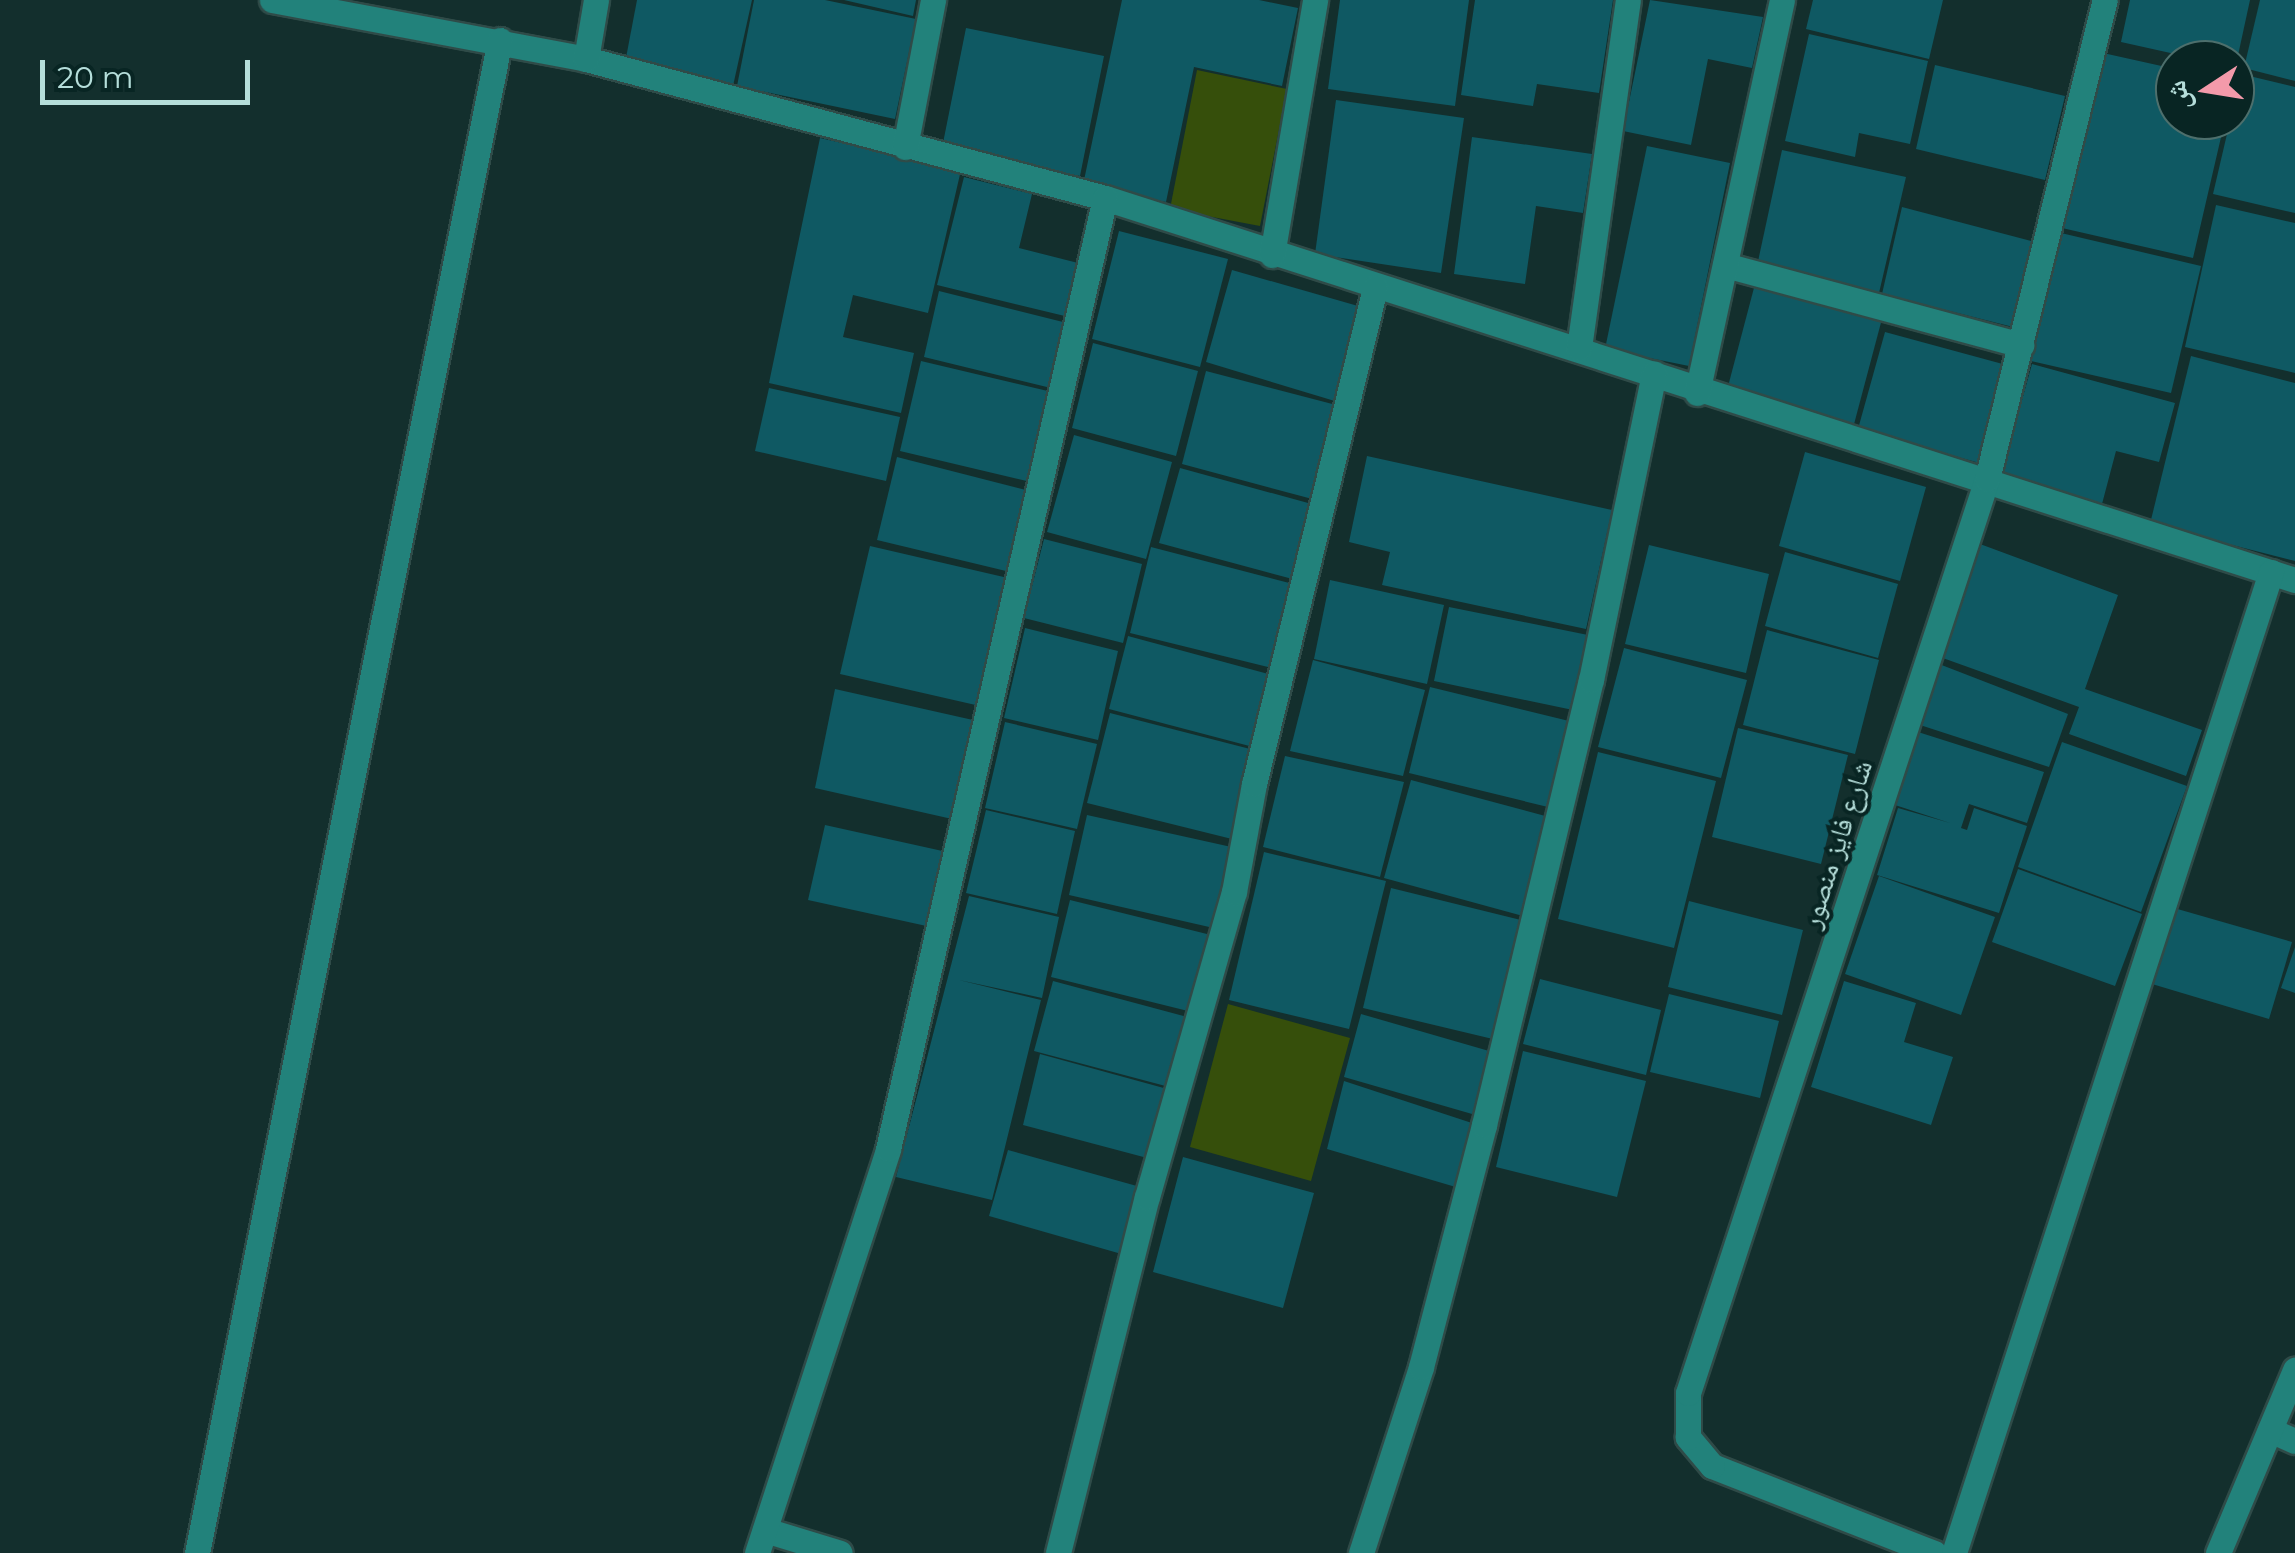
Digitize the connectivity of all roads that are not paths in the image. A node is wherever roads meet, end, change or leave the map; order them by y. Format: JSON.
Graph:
{"nodes":[{"id":1,"x":272,"y":0,"type":"edge"},
{"id":2,"x":596,"y":0,"type":"edge"},
{"id":3,"x":934,"y":0,"type":"edge"},
{"id":4,"x":1315,"y":0,"type":"edge"},
{"id":5,"x":1628,"y":0,"type":"edge"},
{"id":6,"x":1782,"y":0,"type":"edge"},
{"id":7,"x":2104,"y":0,"type":"edge"},
{"id":8,"x":500,"y":40,"type":"junction"},
{"id":9,"x":586,"y":59,"type":"junction"},
{"id":10,"x":905,"y":148,"type":"junction"},
{"id":11,"x":1104,"y":198,"type":"junction"},
{"id":12,"x":1272,"y":255,"type":"junction"},
{"id":13,"x":1725,"y":266,"type":"junction"},
{"id":14,"x":1375,"y":288,"type":"junction"},
{"id":15,"x":2020,"y":345,"type":"junction"},
{"id":16,"x":1579,"y":348,"type":"junction"},
{"id":17,"x":1654,"y":373,"type":"junction"},
{"id":18,"x":1698,"y":393,"type":"junction"},
{"id":19,"x":1988,"y":479,"type":"junction"},
{"id":20,"x":2283,"y":576,"type":"edge"},
{"id":21,"x":2295,"y":1370,"type":"edge"},
{"id":22,"x":2270,"y":1430,"type":"junction"},
{"id":23,"x":2295,"y":1442,"type":"edge"},
{"id":24,"x":761,"y":1541,"type":"edge"},
{"id":25,"x":197,"y":1553,"type":"edge"},
{"id":26,"x":840,"y":1553,"type":"edge"},
{"id":27,"x":1058,"y":1553,"type":"edge"},
{"id":28,"x":1361,"y":1553,"type":"edge"},
{"id":29,"x":1934,"y":1553,"type":"edge"},
{"id":30,"x":1954,"y":1553,"type":"edge"},
{"id":31,"x":2218,"y":1553,"type":"edge"}],
"edges":[{"from":1,"to":8,"type":"street"},
{"from":2,"to":9,"type":"street"},
{"from":3,"to":10,"type":"street"},
{"from":4,"to":12,"type":"street"},
{"from":5,"to":16,"type":"street"},
{"from":6,"to":13,"type":"street"},
{"from":7,"to":15,"type":"street","name":"شارع فايز منصور"},
{"from":8,"to":9,"type":"street"},
{"from":8,"to":25,"type":"street"},
{"from":9,"to":10,"type":"street"},
{"from":10,"to":11,"type":"street"},
{"from":11,"to":12,"type":"street"},
{"from":11,"to":24,"type":"street"},
{"from":12,"to":14,"type":"street"},
{"from":13,"to":15,"type":"street"},
{"from":13,"to":18,"type":"street"},
{"from":14,"to":16,"type":"street"},
{"from":14,"to":27,"type":"street"},
{"from":15,"to":19,"type":"street","name":"شارع فايز منصور"},
{"from":16,"to":17,"type":"street"},
{"from":17,"to":18,"type":"street"},
{"from":17,"to":28,"type":"street"},
{"from":18,"to":19,"type":"street"},
{"from":19,"to":20,"type":"street"},
{"from":19,"to":29,"type":"street","name":"شارع فايز منصور"},
{"from":20,"to":30,"type":"street"},
{"from":21,"to":22,"type":"street"},
{"from":22,"to":23,"type":"street"},
{"from":22,"to":31,"type":"street"},
{"from":24,"to":26,"type":"street"}]}
